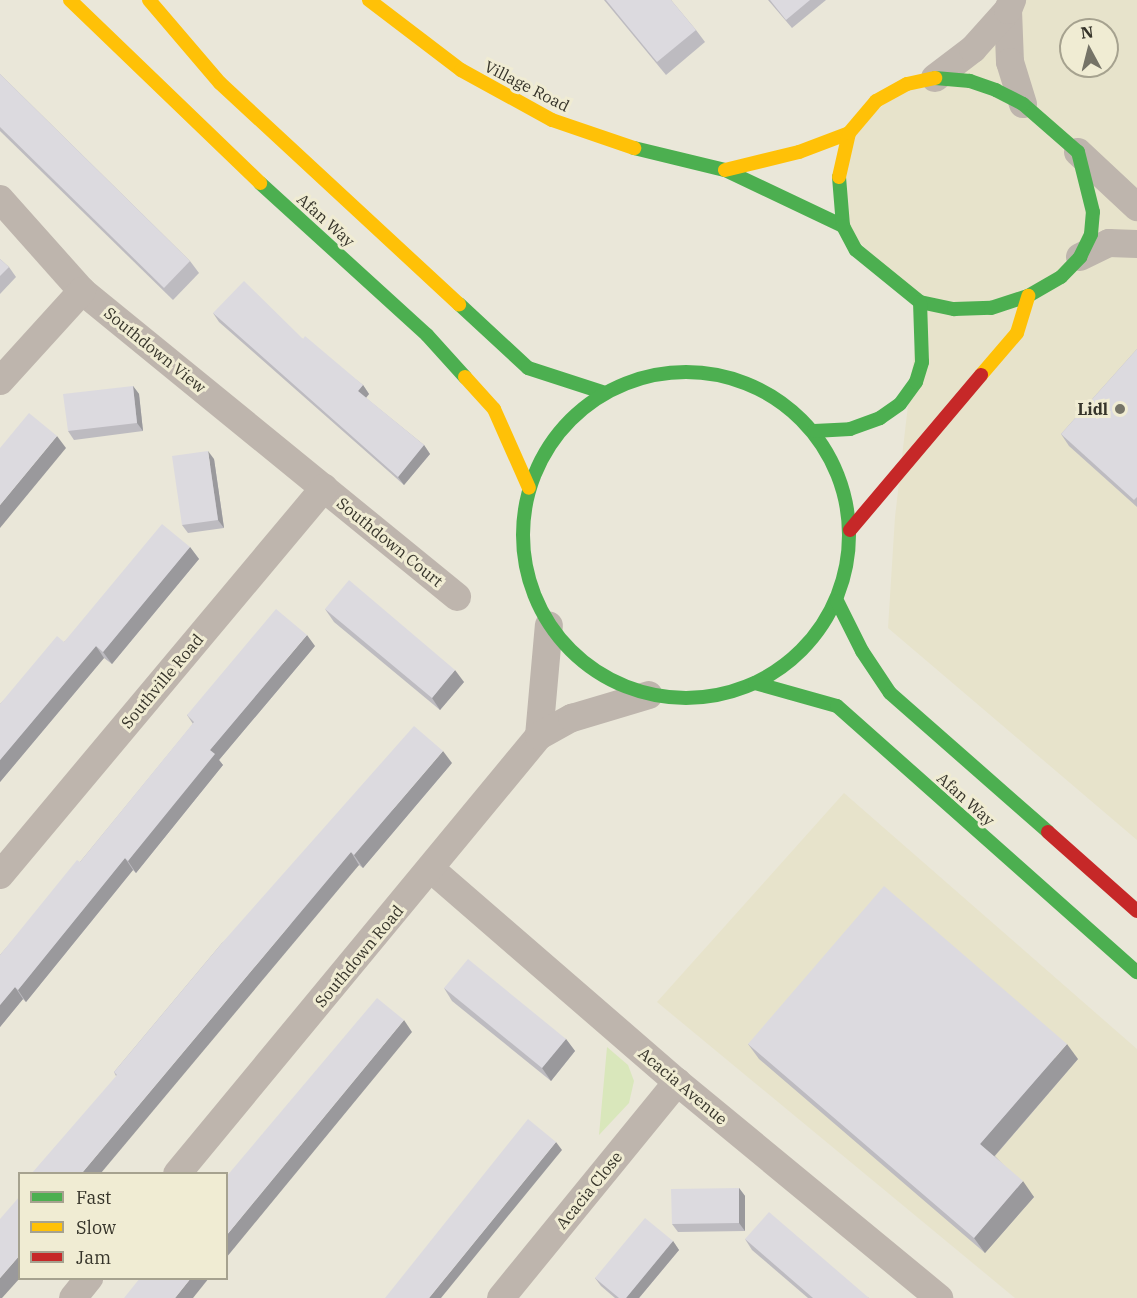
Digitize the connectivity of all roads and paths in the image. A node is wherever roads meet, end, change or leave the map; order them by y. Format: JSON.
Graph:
{"nodes":[{"id":1,"x":70,"y":0,"type":"edge"},
{"id":2,"x":149,"y":0,"type":"edge"},
{"id":3,"x":378,"y":3,"type":"edge"},
{"id":4,"x":1010,"y":5,"type":"edge"},
{"id":5,"x":935,"y":78,"type":"junction"},
{"id":6,"x":1023,"y":104,"type":"junction"},
{"id":7,"x":849,"y":133,"type":"junction"},
{"id":8,"x":1078,"y":152,"type":"junction"},
{"id":9,"x":725,"y":170,"type":"junction"},
{"id":10,"x":0,"y":200,"type":"edge"},
{"id":11,"x":1137,"y":207,"type":"edge"},
{"id":12,"x":843,"y":226,"type":"junction"},
{"id":13,"x":1137,"y":244,"type":"edge"},
{"id":14,"x":1080,"y":257,"type":"junction"},
{"id":15,"x":82,"y":291,"type":"junction"},
{"id":16,"x":1028,"y":296,"type":"junction"},
{"id":17,"x":920,"y":302,"type":"junction"},
{"id":18,"x":0,"y":381,"type":"edge"},
{"id":19,"x":605,"y":393,"type":"junction"},
{"id":20,"x":814,"y":431,"type":"junction"},
{"id":21,"x":324,"y":488,"type":"junction"},
{"id":22,"x":529,"y":488,"type":"junction"},
{"id":23,"x":850,"y":530,"type":"junction"},
{"id":24,"x":457,"y":597,"type":"dead end"},
{"id":25,"x":837,"y":601,"type":"junction"},
{"id":26,"x":549,"y":625,"type":"junction"},
{"id":27,"x":755,"y":683,"type":"junction"},
{"id":28,"x":649,"y":695,"type":"junction"},
{"id":29,"x":539,"y":736,"type":"junction"},
{"id":30,"x":431,"y":869,"type":"junction"},
{"id":31,"x":0,"y":875,"type":"edge"},
{"id":32,"x":1137,"y":911,"type":"edge"},
{"id":33,"x":1137,"y":972,"type":"edge"},
{"id":34,"x":677,"y":1082,"type":"junction"},
{"id":35,"x":178,"y":1172,"type":"edge"},
{"id":36,"x":87,"y":1280,"type":"edge"},
{"id":37,"x":73,"y":1298,"type":"edge"},
{"id":38,"x":501,"y":1298,"type":"edge"},
{"id":39,"x":939,"y":1298,"type":"edge"}],
"edges":[{"from":1,"to":22,"type":"main road","name":"Afan Way"},
{"from":2,"to":19,"type":"main road","name":"Afan Way"},
{"from":3,"to":9,"type":"main road","name":"Village Road"},
{"from":4,"to":5,"type":"street"},
{"from":4,"to":6,"type":"street"},
{"from":5,"to":6,"type":"main road"},
{"from":5,"to":7,"type":"main road"},
{"from":6,"to":8,"type":"main road"},
{"from":7,"to":9,"type":"main road","name":"Village Road"},
{"from":7,"to":12,"type":"main road"},
{"from":8,"to":11,"type":"street"},
{"from":8,"to":14,"type":"main road"},
{"from":9,"to":12,"type":"main road","name":"Village Road"},
{"from":10,"to":15,"type":"street","name":"Southdown View"},
{"from":12,"to":17,"type":"main road"},
{"from":13,"to":14,"type":"street"},
{"from":14,"to":16,"type":"main road"},
{"from":15,"to":18,"type":"street"},
{"from":15,"to":21,"type":"street","name":"Southdown View"},
{"from":16,"to":17,"type":"main road"},
{"from":16,"to":23,"type":"main road"},
{"from":17,"to":20,"type":"main road"},
{"from":19,"to":20,"type":"main road"},
{"from":19,"to":22,"type":"main road"},
{"from":20,"to":23,"type":"main road"},
{"from":21,"to":24,"type":"street","name":"Southdown Court"},
{"from":21,"to":31,"type":"street","name":"Southville Road"},
{"from":22,"to":26,"type":"main road"},
{"from":23,"to":25,"type":"main road"},
{"from":25,"to":27,"type":"main road"},
{"from":25,"to":32,"type":"main road","name":"Afan Way"},
{"from":26,"to":28,"type":"main road"},
{"from":26,"to":29,"type":"street"},
{"from":27,"to":28,"type":"main road"},
{"from":27,"to":33,"type":"main road","name":"Afan Way"},
{"from":28,"to":29,"type":"street","name":"Southdown Road"},
{"from":29,"to":30,"type":"street","name":"Southdown Road"},
{"from":30,"to":34,"type":"street","name":"Acacia Avenue"},
{"from":30,"to":35,"type":"street","name":"Southdown Road"},
{"from":34,"to":38,"type":"street","name":"Acacia Close"},
{"from":34,"to":39,"type":"street","name":"Acacia Avenue"},
{"from":36,"to":37,"type":"street"}]}
